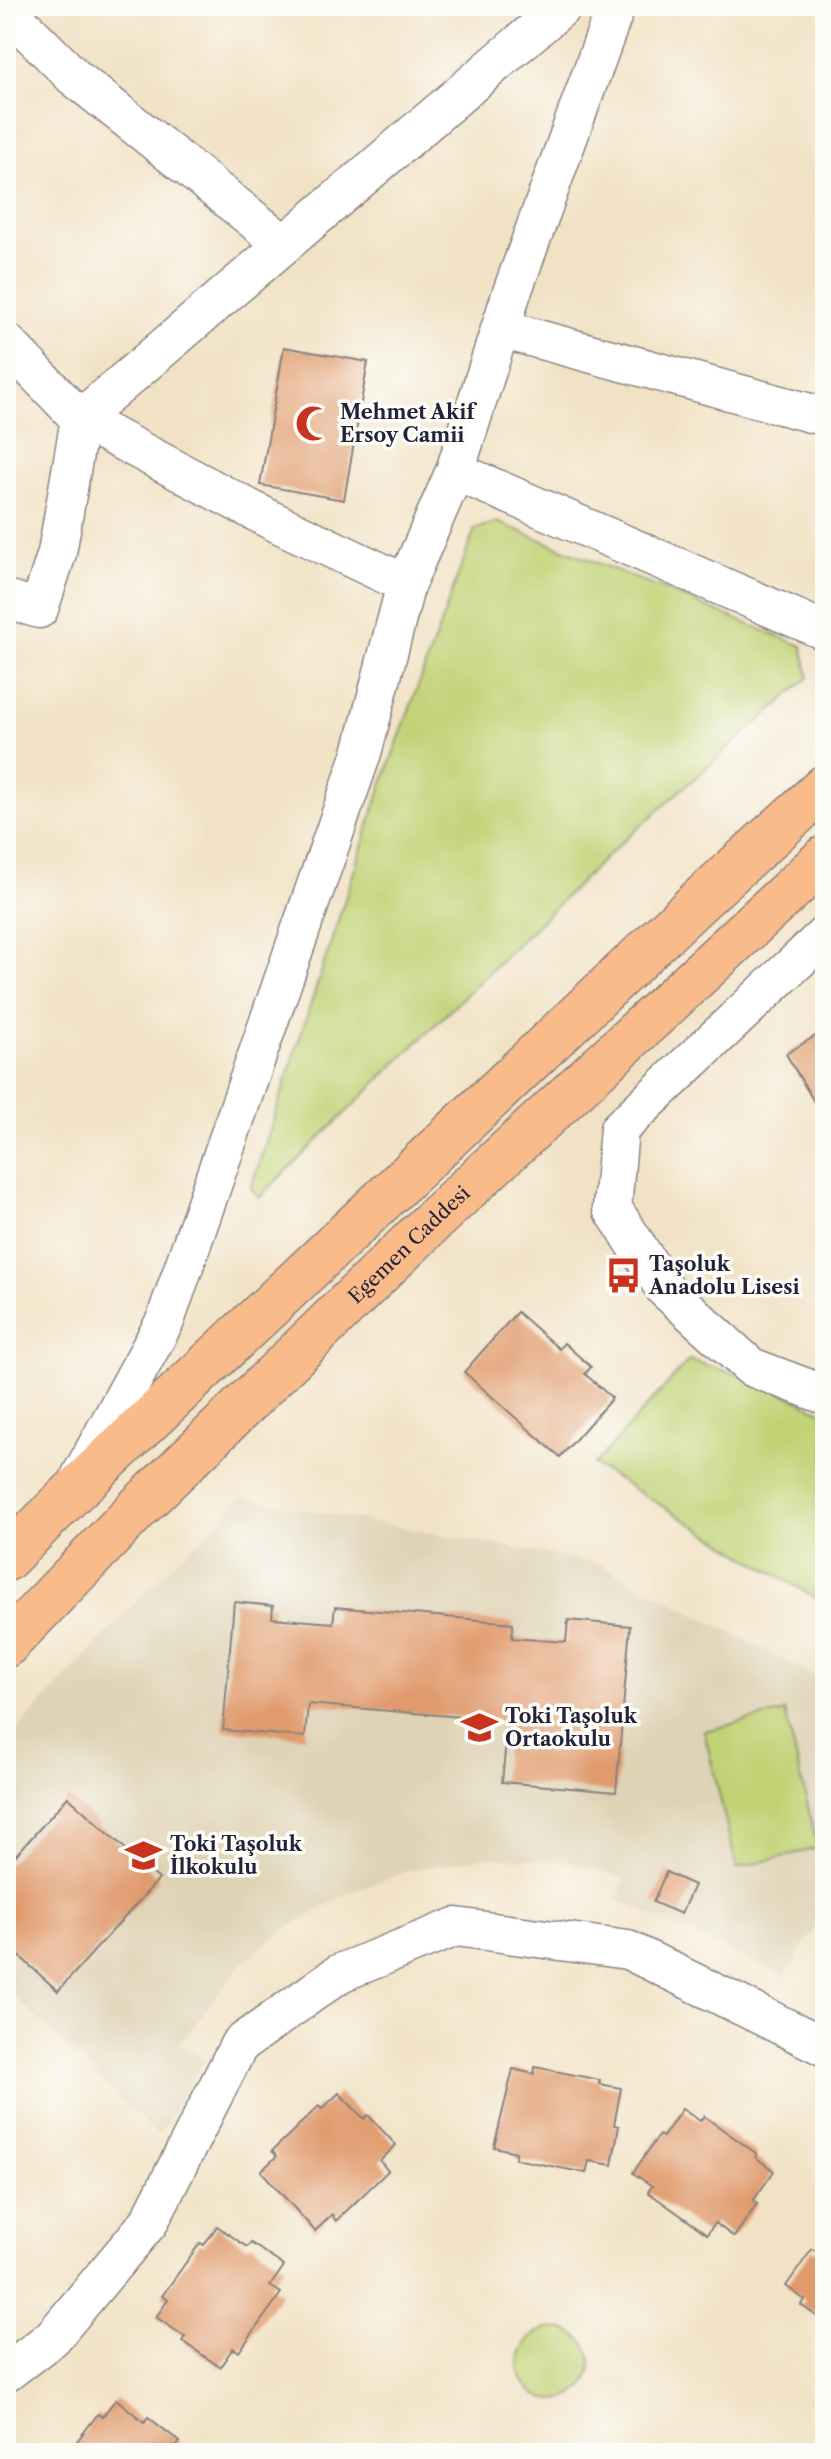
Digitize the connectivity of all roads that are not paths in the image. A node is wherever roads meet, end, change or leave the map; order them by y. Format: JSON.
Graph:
{"nodes":[{"id":1,"x":563,"y":6,"type":"edge"},
{"id":2,"x":616,"y":6,"type":"edge"},
{"id":3,"x":6,"y":9,"type":"edge"},
{"id":4,"x":284,"y":244,"type":"junction"},
{"id":5,"x":501,"y":329,"type":"junction"},
{"id":6,"x":6,"y":342,"type":"edge"},
{"id":7,"x":825,"y":417,"type":"edge"},
{"id":8,"x":80,"y":419,"type":"junction"},
{"id":9,"x":455,"y":471,"type":"junction"},
{"id":10,"x":406,"y":584,"type":"junction"},
{"id":11,"x":6,"y":599,"type":"edge"},
{"id":12,"x":825,"y":631,"type":"edge"},
{"id":13,"x":825,"y":787,"type":"edge"},
{"id":14,"x":825,"y":858,"type":"edge"},
{"id":15,"x":825,"y":935,"type":"edge"},
{"id":16,"x":825,"y":1395,"type":"edge"},
{"id":17,"x":70,"y":1495,"type":"junction"},
{"id":18,"x":6,"y":1559,"type":"edge"},
{"id":19,"x":6,"y":1645,"type":"edge"},
{"id":20,"x":825,"y":2047,"type":"edge"},
{"id":21,"x":6,"y":2373,"type":"edge"}],
"edges":[{"from":1,"to":4,"type":"street"},
{"from":2,"to":5,"type":"street"},
{"from":3,"to":4,"type":"street"},
{"from":4,"to":8,"type":"street"},
{"from":5,"to":7,"type":"street"},
{"from":5,"to":9,"type":"street"},
{"from":6,"to":8,"type":"street"},
{"from":8,"to":10,"type":"street"},
{"from":8,"to":11,"type":"street"},
{"from":9,"to":10,"type":"street"},
{"from":9,"to":12,"type":"street"},
{"from":10,"to":17,"type":"street"},
{"from":13,"to":17,"type":"main road"},
{"from":14,"to":19,"type":"main road","name":"Egemen Caddesi"},
{"from":15,"to":16,"type":"street"},
{"from":17,"to":18,"type":"main road"},
{"from":20,"to":21,"type":"street"}]}
